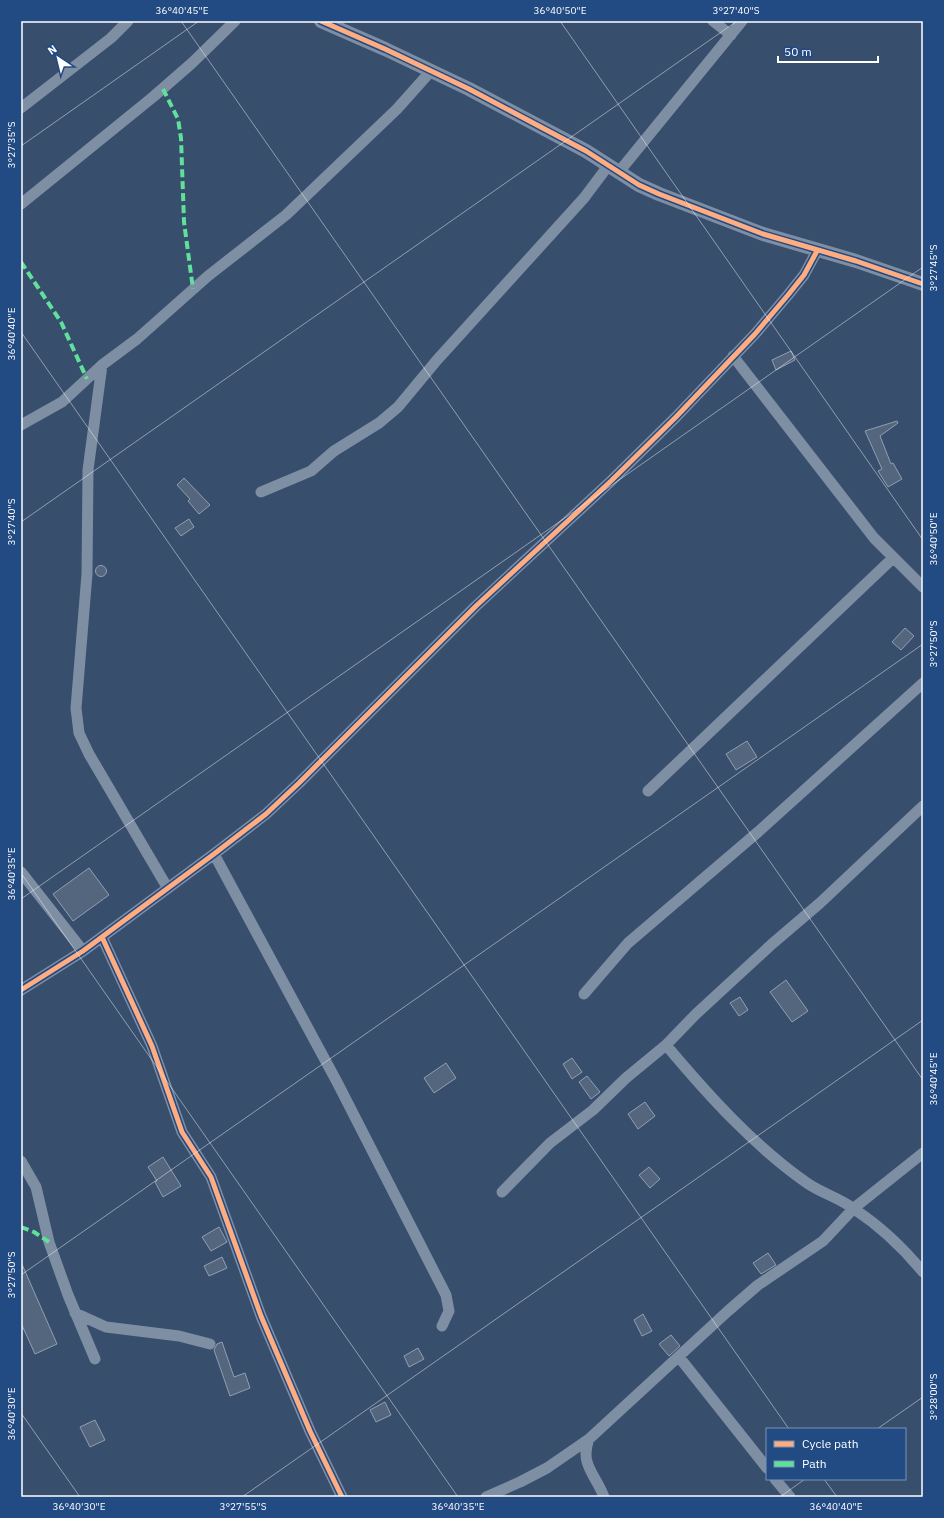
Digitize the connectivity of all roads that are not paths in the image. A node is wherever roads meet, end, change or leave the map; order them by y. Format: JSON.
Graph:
{"nodes":[{"id":1,"x":128,"y":21,"type":"edge"},
{"id":2,"x":236,"y":21,"type":"edge"},
{"id":3,"x":321,"y":21,"type":"edge"},
{"id":4,"x":713,"y":21,"type":"edge"},
{"id":5,"x":742,"y":21,"type":"edge"},
{"id":6,"x":731,"y":35,"type":"junction"},
{"id":7,"x":430,"y":72,"type":"junction"},
{"id":8,"x":21,"y":108,"type":"edge"},
{"id":9,"x":613,"y":170,"type":"junction"},
{"id":10,"x":21,"y":204,"type":"edge"},
{"id":11,"x":817,"y":251,"type":"junction"},
{"id":12,"x":923,"y":284,"type":"edge"},
{"id":13,"x":733,"y":356,"type":"junction"},
{"id":14,"x":102,"y":365,"type":"junction"},
{"id":15,"x":21,"y":425,"type":"edge"},
{"id":16,"x":261,"y":492,"type":"dead end"},
{"id":17,"x":893,"y":558,"type":"junction"},
{"id":18,"x":923,"y":587,"type":"edge"},
{"id":19,"x":923,"y":683,"type":"edge"},
{"id":20,"x":648,"y":791,"type":"dead end"},
{"id":21,"x":923,"y":806,"type":"edge"},
{"id":22,"x":214,"y":854,"type":"junction"},
{"id":23,"x":21,"y":872,"type":"edge"},
{"id":24,"x":167,"y":887,"type":"junction"},
{"id":25,"x":102,"y":937,"type":"junction"},
{"id":26,"x":83,"y":951,"type":"junction"},
{"id":27,"x":21,"y":990,"type":"edge"},
{"id":28,"x":584,"y":994,"type":"dead end"},
{"id":29,"x":666,"y":1045,"type":"junction"},
{"id":30,"x":923,"y":1153,"type":"edge"},
{"id":31,"x":21,"y":1161,"type":"edge"},
{"id":32,"x":502,"y":1192,"type":"dead end"},
{"id":33,"x":854,"y":1208,"type":"junction"},
{"id":34,"x":923,"y":1272,"type":"edge"},
{"id":35,"x":76,"y":1313,"type":"junction"},
{"id":36,"x":442,"y":1326,"type":"dead end"},
{"id":37,"x":210,"y":1344,"type":"dead end"},
{"id":38,"x":679,"y":1357,"type":"junction"},
{"id":39,"x":95,"y":1359,"type":"dead end"},
{"id":40,"x":589,"y":1439,"type":"junction"},
{"id":41,"x":766,"y":1467,"type":"edge"},
{"id":42,"x":776,"y":1480,"type":"edge"},
{"id":43,"x":342,"y":1497,"type":"edge"},
{"id":44,"x":486,"y":1497,"type":"edge"},
{"id":45,"x":604,"y":1497,"type":"edge"},
{"id":46,"x":790,"y":1497,"type":"edge"}],
"edges":[{"from":1,"to":8,"type":"street"},
{"from":2,"to":10,"type":"street"},
{"from":3,"to":7,"type":"street"},
{"from":4,"to":6,"type":"street"},
{"from":5,"to":6,"type":"street"},
{"from":6,"to":9,"type":"street"},
{"from":7,"to":9,"type":"street"},
{"from":7,"to":14,"type":"street"},
{"from":9,"to":11,"type":"street"},
{"from":9,"to":16,"type":"street"},
{"from":11,"to":12,"type":"street"},
{"from":11,"to":13,"type":"street"},
{"from":13,"to":17,"type":"street"},
{"from":13,"to":22,"type":"street"},
{"from":14,"to":15,"type":"street"},
{"from":14,"to":24,"type":"street"},
{"from":17,"to":18,"type":"street"},
{"from":17,"to":20,"type":"street"},
{"from":19,"to":28,"type":"street"},
{"from":21,"to":29,"type":"street"},
{"from":22,"to":24,"type":"street"},
{"from":22,"to":36,"type":"street"},
{"from":23,"to":26,"type":"street"},
{"from":24,"to":25,"type":"street"},
{"from":25,"to":26,"type":"street"},
{"from":25,"to":43,"type":"street"},
{"from":26,"to":27,"type":"street"},
{"from":29,"to":32,"type":"street"},
{"from":29,"to":33,"type":"street"},
{"from":30,"to":33,"type":"street"},
{"from":31,"to":35,"type":"street"},
{"from":33,"to":34,"type":"street"},
{"from":33,"to":38,"type":"street"},
{"from":35,"to":37,"type":"street"},
{"from":35,"to":39,"type":"street"},
{"from":38,"to":40,"type":"street"},
{"from":38,"to":41,"type":"street"},
{"from":40,"to":44,"type":"street"},
{"from":40,"to":45,"type":"street"},
{"from":42,"to":46,"type":"street"}]}
